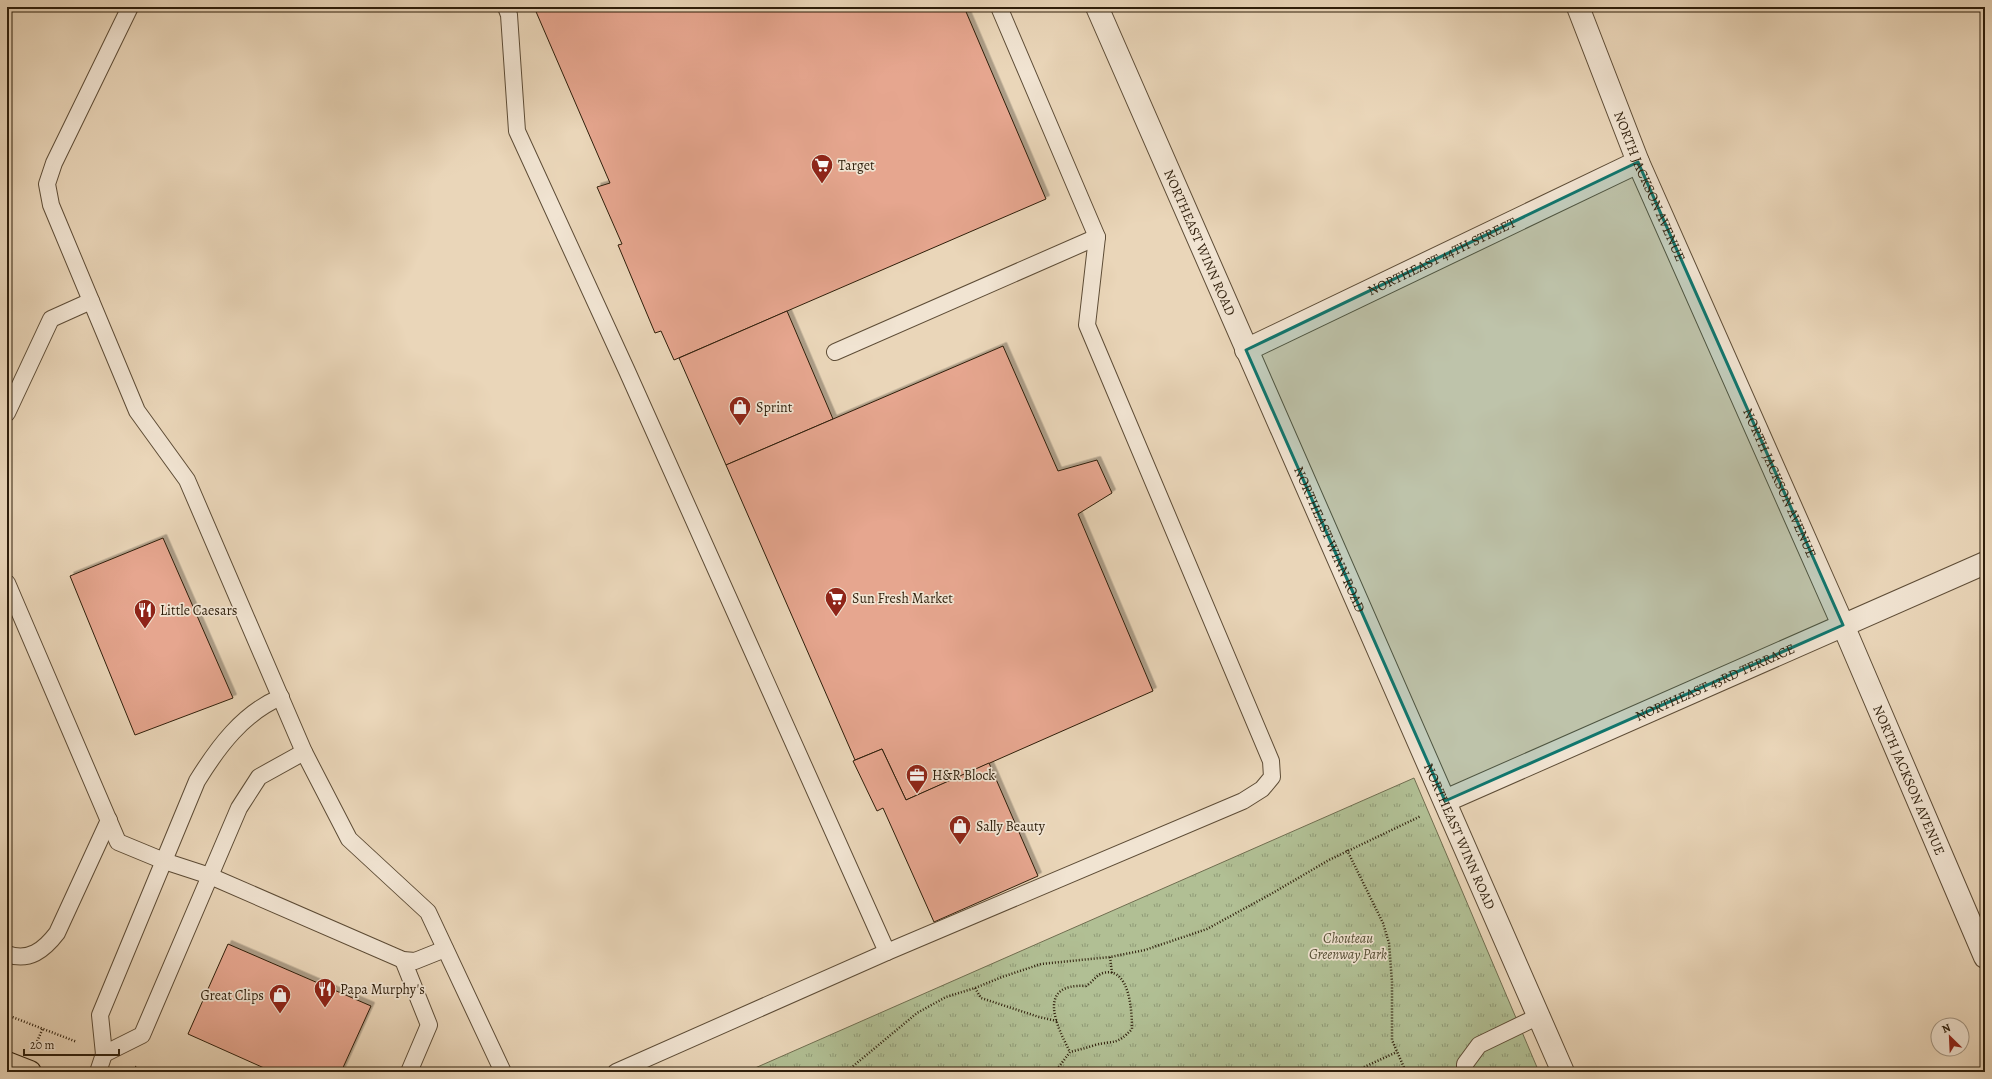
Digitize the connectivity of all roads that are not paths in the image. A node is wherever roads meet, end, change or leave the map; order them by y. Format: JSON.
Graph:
{"nodes":[{"id":1,"x":130,"y":7,"type":"edge"},
{"id":2,"x":506,"y":7,"type":"edge"},
{"id":3,"x":999,"y":7,"type":"edge"},
{"id":4,"x":1097,"y":7,"type":"edge"},
{"id":5,"x":1580,"y":8,"type":"edge"},
{"id":6,"x":1638,"y":162,"type":"junction"},
{"id":7,"x":1097,"y":237,"type":"junction"},
{"id":8,"x":91,"y":301,"type":"junction"},
{"id":9,"x":1246,"y":350,"type":"junction"},
{"id":10,"x":835,"y":352,"type":"dead end"},
{"id":11,"x":7,"y":413,"type":"edge"},
{"id":12,"x":1985,"y":563,"type":"edge"},
{"id":13,"x":7,"y":583,"type":"edge"},
{"id":14,"x":1843,"y":625,"type":"junction"},
{"id":15,"x":280,"y":697,"type":"junction"},
{"id":16,"x":304,"y":752,"type":"junction"},
{"id":17,"x":1445,"y":801,"type":"junction"},
{"id":18,"x":109,"y":820,"type":"junction"},
{"id":19,"x":164,"y":861,"type":"junction"},
{"id":20,"x":210,"y":876,"type":"junction"},
{"id":21,"x":445,"y":949,"type":"junction"},
{"id":22,"x":887,"y":952,"type":"junction"},
{"id":23,"x":7,"y":954,"type":"edge"},
{"id":24,"x":1985,"y":957,"type":"edge"},
{"id":25,"x":403,"y":960,"type":"junction"},
{"id":26,"x":1539,"y":1016,"type":"junction"},
{"id":27,"x":104,"y":1054,"type":"junction"},
{"id":28,"x":7,"y":1063,"type":"edge"},
{"id":29,"x":30,"y":1072,"type":"edge"},
{"id":30,"x":98,"y":1072,"type":"edge"},
{"id":31,"x":409,"y":1072,"type":"edge"},
{"id":32,"x":503,"y":1072,"type":"edge"},
{"id":33,"x":616,"y":1072,"type":"edge"},
{"id":34,"x":1465,"y":1072,"type":"edge"},
{"id":35,"x":1563,"y":1072,"type":"edge"}],
"edges":[{"from":1,"to":8,"type":"lane"},
{"from":2,"to":22,"type":"lane"},
{"from":3,"to":7,"type":"lane"},
{"from":4,"to":9,"type":"street","name":"NORTHEAST WINN ROAD"},
{"from":5,"to":6,"type":"street","name":"NORTH JACKSON AVENUE"},
{"from":6,"to":9,"type":"street","name":"NORTHEAST 44TH STREET"},
{"from":6,"to":14,"type":"street","name":"NORTH JACKSON AVENUE"},
{"from":7,"to":10,"type":"lane"},
{"from":7,"to":22,"type":"lane"},
{"from":8,"to":11,"type":"lane"},
{"from":8,"to":15,"type":"lane"},
{"from":9,"to":17,"type":"street","name":"NORTHEAST WINN ROAD"},
{"from":12,"to":14,"type":"street","name":"NORTHEAST 43RD TERRACE"},
{"from":13,"to":18,"type":"lane"},
{"from":14,"to":17,"type":"street","name":"NORTHEAST 43RD TERRACE"},
{"from":14,"to":24,"type":"street","name":"NORTH JACKSON AVENUE"},
{"from":15,"to":16,"type":"lane"},
{"from":15,"to":19,"type":"lane"},
{"from":16,"to":20,"type":"lane"},
{"from":16,"to":21,"type":"lane"},
{"from":17,"to":26,"type":"street","name":"NORTHEAST WINN ROAD"},
{"from":18,"to":19,"type":"lane"},
{"from":18,"to":23,"type":"lane"},
{"from":19,"to":20,"type":"lane"},
{"from":19,"to":27,"type":"lane"},
{"from":20,"to":25,"type":"lane"},
{"from":20,"to":27,"type":"lane"},
{"from":21,"to":25,"type":"lane"},
{"from":21,"to":32,"type":"lane"},
{"from":22,"to":33,"type":"lane"},
{"from":25,"to":31,"type":"lane"},
{"from":26,"to":34,"type":"lane"},
{"from":26,"to":35,"type":"street","name":"NORTHEAST WINN ROAD"},
{"from":27,"to":30,"type":"lane"},
{"from":28,"to":29,"type":"main road"}]}
